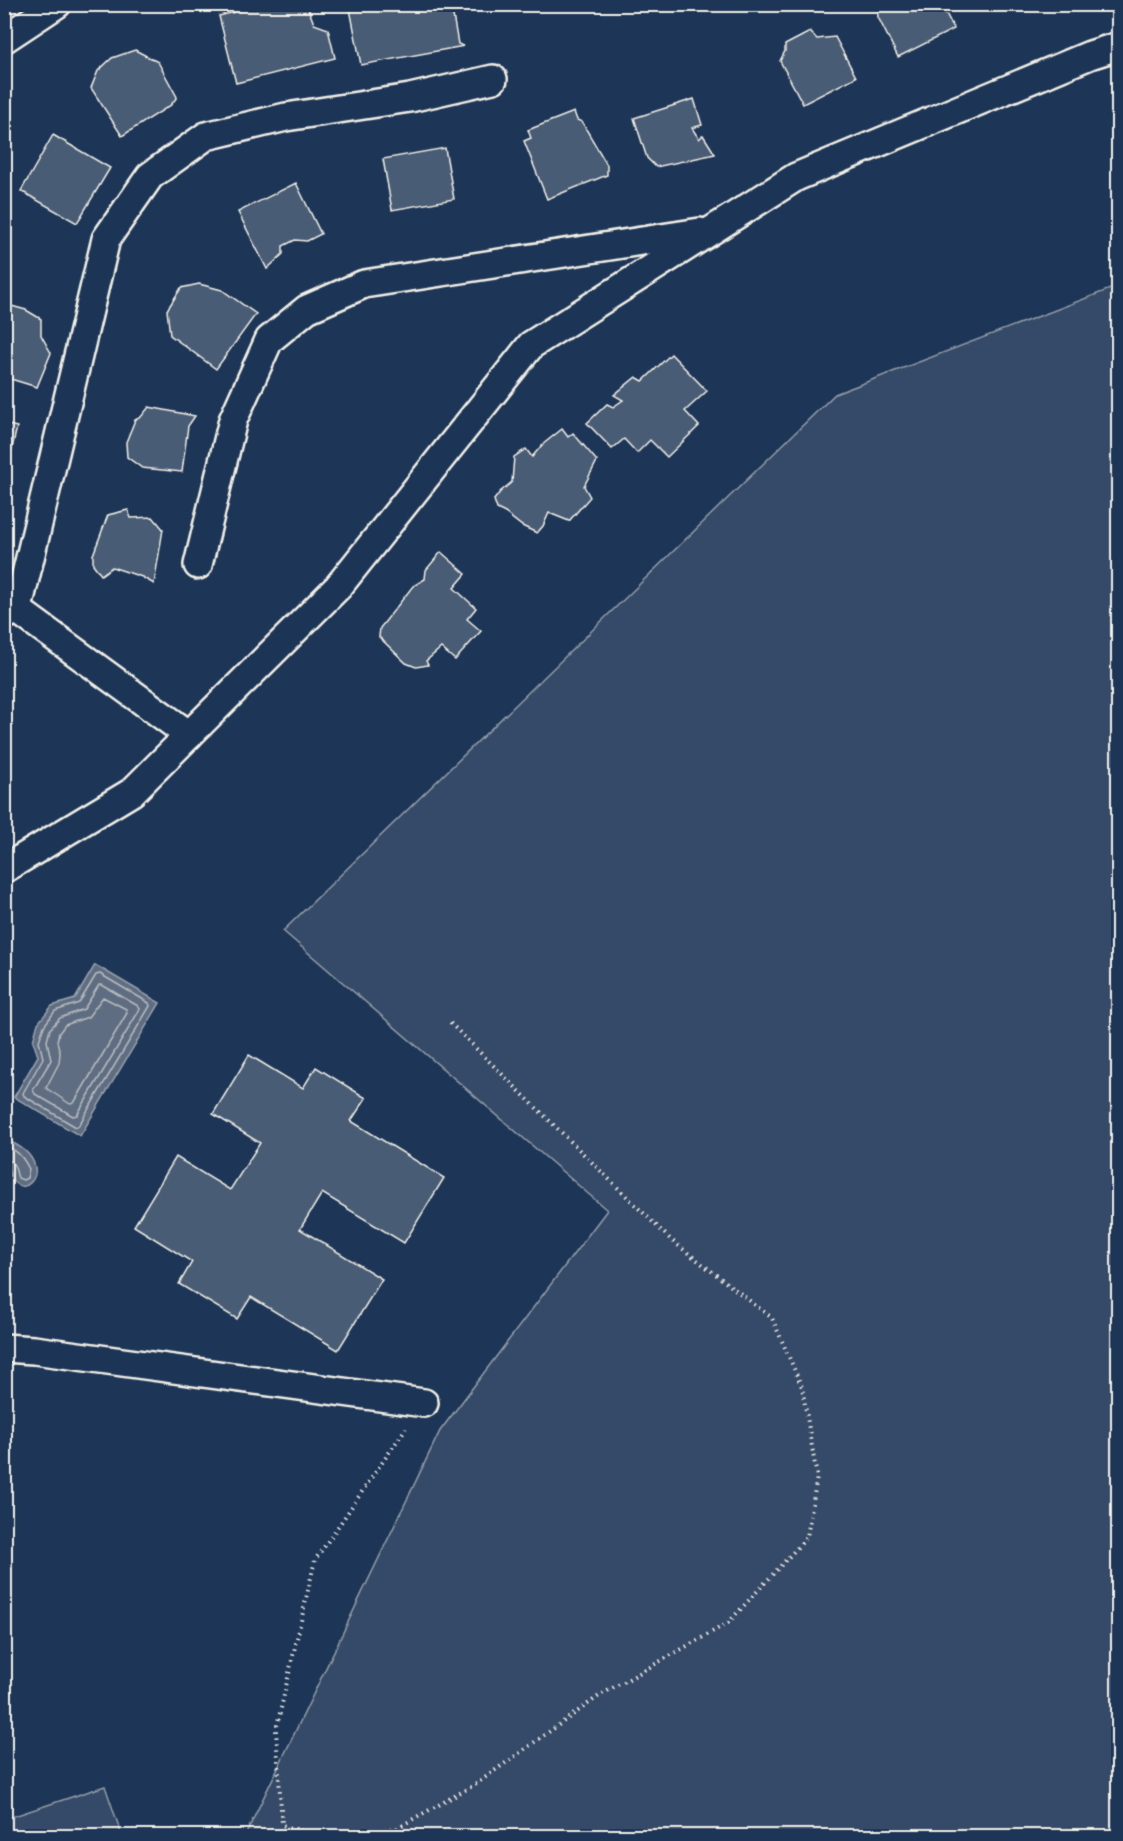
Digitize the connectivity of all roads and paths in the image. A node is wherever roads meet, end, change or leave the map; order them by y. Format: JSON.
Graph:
{"nodes":[{"id":1,"x":57,"y":4,"type":"edge"},
{"id":2,"x":4,"y":39,"type":"edge"},
{"id":3,"x":1119,"y":46,"type":"edge"},
{"id":4,"x":493,"y":79,"type":"dead end"},
{"id":5,"x":712,"y":230,"type":"junction"},
{"id":6,"x":198,"y":565,"type":"dead end"},
{"id":7,"x":9,"y":608,"type":"edge"},
{"id":8,"x":189,"y":735,"type":"junction"},
{"id":9,"x":4,"y":869,"type":"edge"},
{"id":10,"x":449,"y":1022,"type":"dead end"},
{"id":11,"x":4,"y":1348,"type":"edge"},
{"id":12,"x":424,"y":1403,"type":"joint"},
{"id":13,"x":319,"y":1836,"type":"edge"},
{"id":14,"x":338,"y":1836,"type":"edge"}],
"edges":[{"from":1,"to":2,"type":"street"},
{"from":3,"to":5,"type":"street"},
{"from":4,"to":7,"type":"street"},
{"from":5,"to":6,"type":"street"},
{"from":5,"to":8,"type":"street"},
{"from":7,"to":8,"type":"street"},
{"from":8,"to":9,"type":"street"},
{"from":10,"to":14,"type":"path"},
{"from":11,"to":12,"type":"street"},
{"from":12,"to":13,"type":"path"}]}
